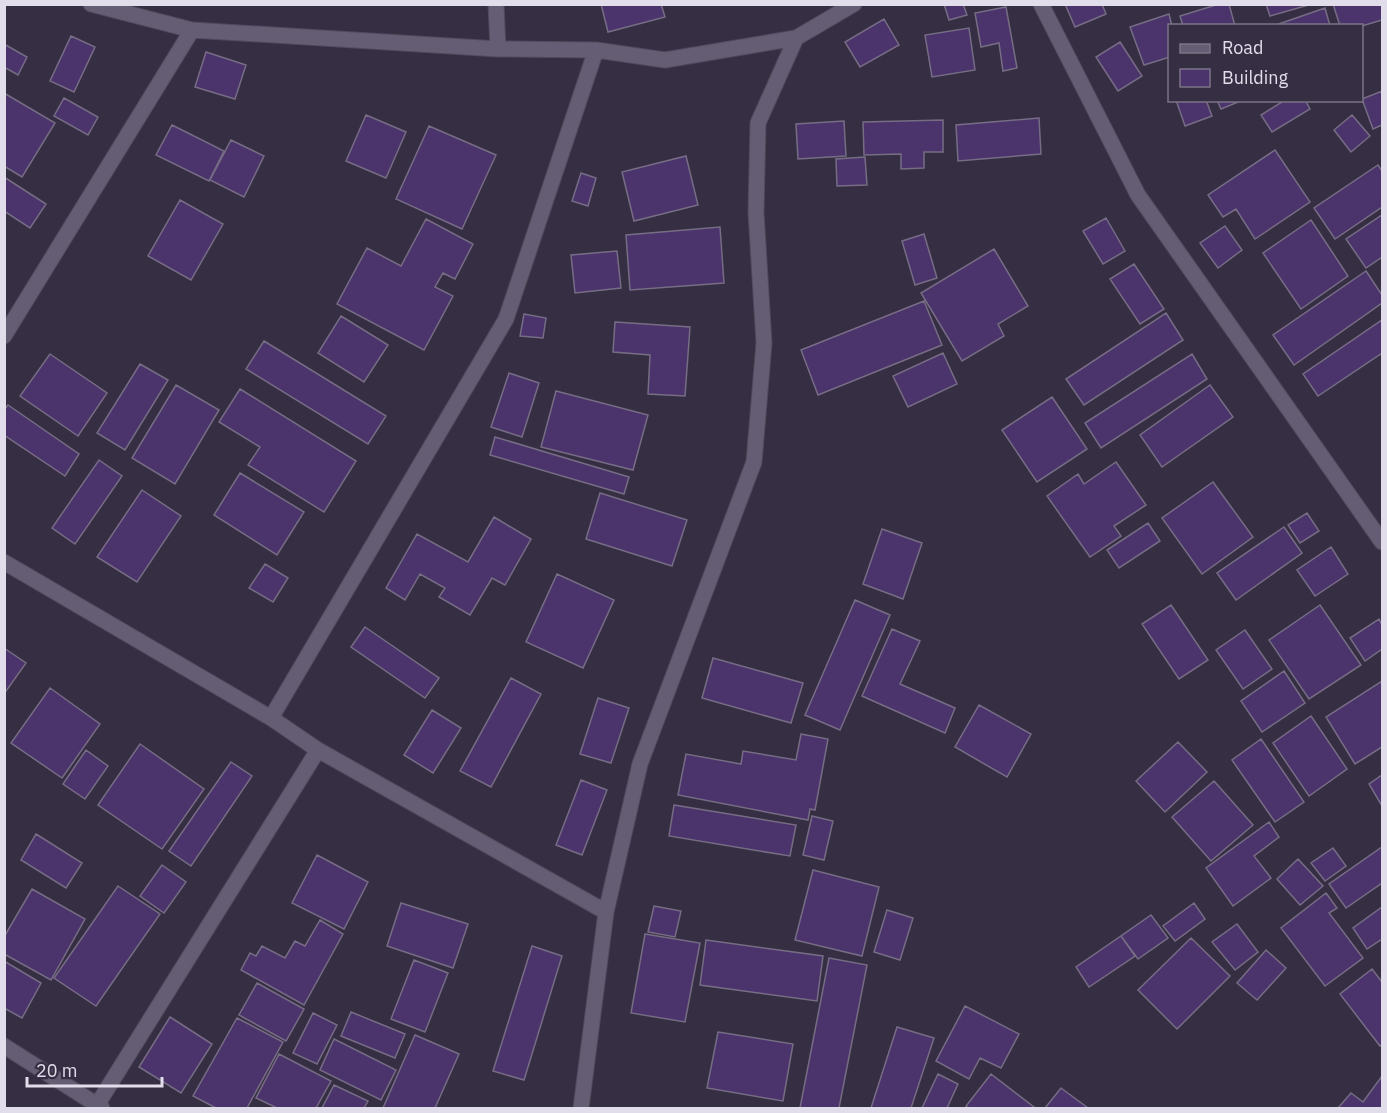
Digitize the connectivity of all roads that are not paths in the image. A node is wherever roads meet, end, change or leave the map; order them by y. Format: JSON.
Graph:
{"nodes":[{"id":1,"x":91,"y":4,"type":"edge"},
{"id":2,"x":496,"y":4,"type":"edge"},
{"id":3,"x":854,"y":4,"type":"edge"},
{"id":4,"x":1041,"y":4,"type":"edge"},
{"id":5,"x":192,"y":30,"type":"junction"},
{"id":6,"x":796,"y":38,"type":"junction"},
{"id":7,"x":498,"y":50,"type":"junction"},
{"id":8,"x":596,"y":50,"type":"junction"},
{"id":9,"x":4,"y":336,"type":"edge"},
{"id":10,"x":1383,"y":542,"type":"edge"},
{"id":11,"x":4,"y":562,"type":"edge"},
{"id":12,"x":271,"y":718,"type":"junction"},
{"id":13,"x":318,"y":750,"type":"junction"},
{"id":14,"x":606,"y":912,"type":"junction"},
{"id":15,"x":4,"y":1046,"type":"edge"},
{"id":16,"x":99,"y":1107,"type":"edge"},
{"id":17,"x":581,"y":1108,"type":"edge"}],
"edges":[{"from":1,"to":5,"type":"street"},
{"from":2,"to":7,"type":"street"},
{"from":3,"to":6,"type":"street"},
{"from":4,"to":10,"type":"street"},
{"from":5,"to":7,"type":"street"},
{"from":5,"to":9,"type":"street"},
{"from":6,"to":8,"type":"street"},
{"from":6,"to":14,"type":"street"},
{"from":7,"to":8,"type":"street"},
{"from":8,"to":12,"type":"street"},
{"from":11,"to":12,"type":"street"},
{"from":12,"to":13,"type":"street"},
{"from":13,"to":14,"type":"street"},
{"from":13,"to":16,"type":"street"},
{"from":14,"to":17,"type":"street"},
{"from":15,"to":16,"type":"street"}]}
